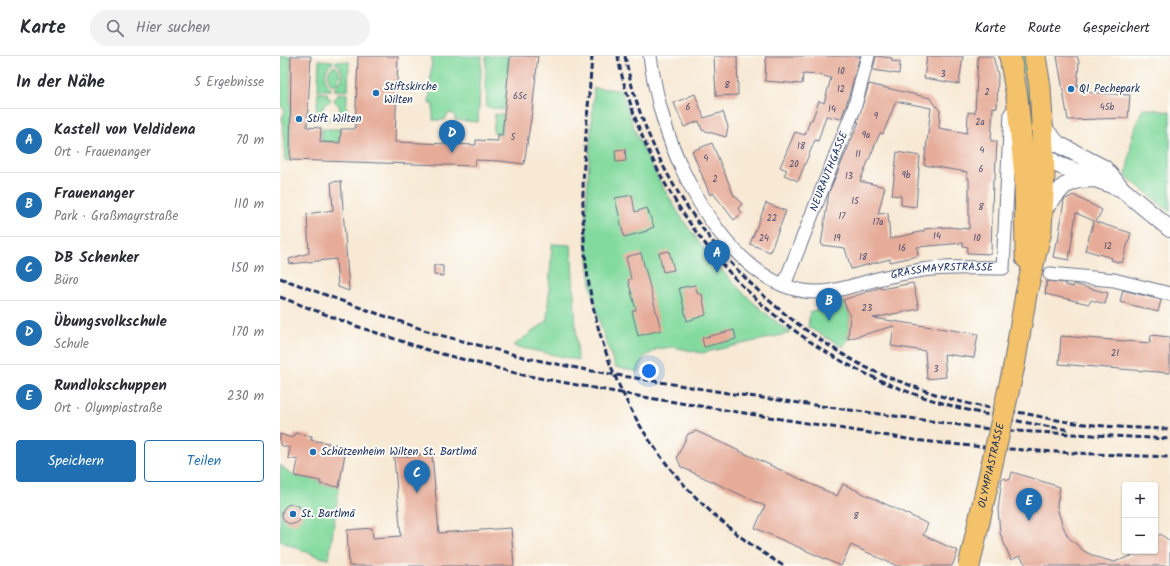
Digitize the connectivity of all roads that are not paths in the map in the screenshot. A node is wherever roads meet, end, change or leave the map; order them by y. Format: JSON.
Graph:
{"nodes":[{"id":1,"x":650,"y":56,"type":"edge"},
{"id":2,"x":868,"y":56,"type":"edge"},
{"id":3,"x":1010,"y":56,"type":"edge"},
{"id":4,"x":1035,"y":56,"type":"edge"},
{"id":5,"x":1017,"y":97,"type":"junction"},
{"id":6,"x":1042,"y":122,"type":"junction"},
{"id":7,"x":1021,"y":129,"type":"junction"},
{"id":8,"x":1043,"y":153,"type":"junction"},
{"id":9,"x":1094,"y":179,"type":"junction"},
{"id":10,"x":1123,"y":190,"type":"junction"},
{"id":11,"x":1042,"y":211,"type":"junction"},
{"id":12,"x":1170,"y":228,"type":"edge"},
{"id":13,"x":1050,"y":274,"type":"dead end"},
{"id":14,"x":784,"y":285,"type":"junction"},
{"id":15,"x":1026,"y":294,"type":"junction"},
{"id":16,"x":1170,"y":294,"type":"edge"},
{"id":17,"x":1014,"y":366,"type":"joint"},
{"id":18,"x":969,"y":566,"type":"edge"}],
"edges":[{"from":1,"to":14,"type":"street","name":"GRASSMAYRSTRASSE"},
{"from":2,"to":14,"type":"street","name":"NEURAUTHGASSE"},
{"from":3,"to":5,"type":"main road","name":"GRASSMAYRSTRASSE"},
{"from":4,"to":6,"type":"main road","name":"GRASSMAYRSTRASSE"},
{"from":5,"to":7,"type":"main road","name":"GRASSMAYRSTRASSE"},
{"from":5,"to":14,"type":"street","name":"GRASSMAYRSTRASSE"},
{"from":6,"to":8,"type":"main road","name":"GRASSMAYRSTRASSE"},
{"from":6,"to":10,"type":"street"},
{"from":7,"to":8,"type":"street"},
{"from":7,"to":15,"type":"main road","name":"GRASSMAYRSTRASSE"},
{"from":8,"to":9,"type":"street"},
{"from":8,"to":11,"type":"main road","name":"GRASSMAYRSTRASSE"},
{"from":9,"to":10,"type":"street"},
{"from":9,"to":11,"type":"street"},
{"from":10,"to":12,"type":"street"},
{"from":11,"to":15,"type":"main road","name":"GRASSMAYRSTRASSE"},
{"from":13,"to":16,"type":"street"},
{"from":15,"to":17,"type":"main road","name":"GRASSMAYRSTRASSE"},
{"from":17,"to":18,"type":"main road","name":"OLYMPIASTRASSE","bridge":true}]}
